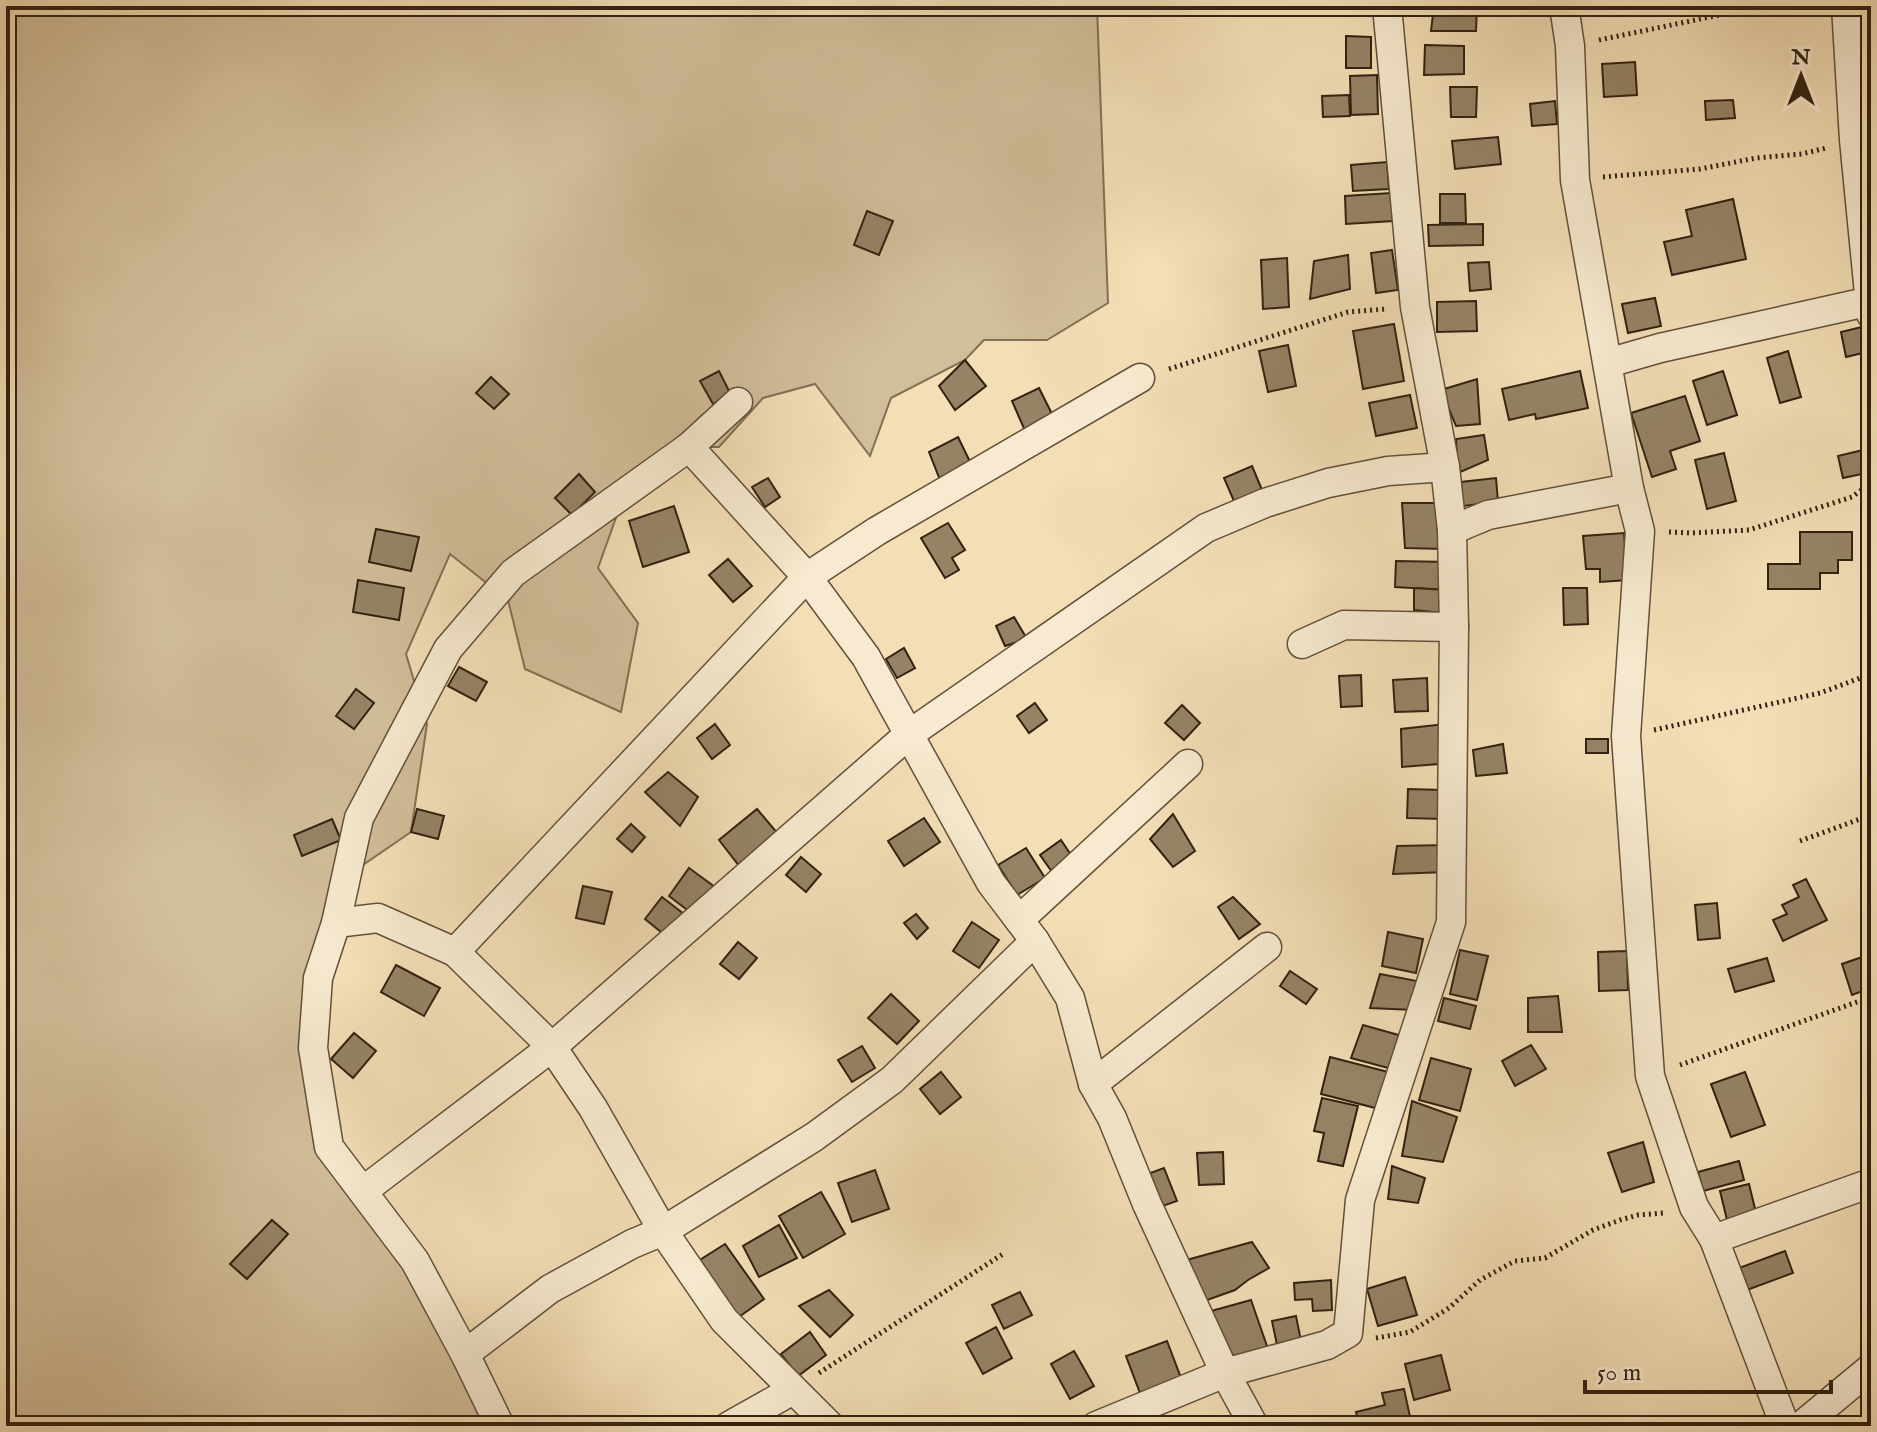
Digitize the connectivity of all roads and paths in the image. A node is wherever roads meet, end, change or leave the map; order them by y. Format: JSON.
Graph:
{"nodes":[{"id":1,"x":1387,"y":6,"type":"edge"},
{"id":2,"x":1564,"y":6,"type":"edge"},
{"id":3,"x":1763,"y":6,"type":"edge"},
{"id":4,"x":1846,"y":6,"type":"edge"},
{"id":5,"x":1570,"y":46,"type":"junction"},
{"id":6,"x":1863,"y":139,"type":"edge"},
{"id":7,"x":1575,"y":180,"type":"junction"},
{"id":8,"x":1870,"y":306,"type":"edge"},
{"id":9,"x":1415,"y":307,"type":"junction"},
{"id":10,"x":1608,"y":363,"type":"junction"},
{"id":11,"x":1140,"y":378,"type":"joint"},
{"id":12,"x":738,"y":402,"type":"dead end"},
{"id":13,"x":689,"y":447,"type":"junction"},
{"id":14,"x":1445,"y":467,"type":"junction"},
{"id":15,"x":1871,"y":483,"type":"edge"},
{"id":16,"x":1629,"y":488,"type":"junction"},
{"id":17,"x":1452,"y":530,"type":"junction"},
{"id":18,"x":1640,"y":531,"type":"junction"},
{"id":19,"x":807,"y":577,"type":"junction"},
{"id":20,"x":1454,"y":627,"type":"junction"},
{"id":21,"x":1302,"y":644,"type":"dead end"},
{"id":22,"x":1871,"y":674,"type":"edge"},
{"id":23,"x":908,"y":735,"type":"junction"},
{"id":24,"x":1626,"y":736,"type":"junction"},
{"id":25,"x":1188,"y":764,"type":"dead end"},
{"id":26,"x":1871,"y":815,"type":"edge"},
{"id":27,"x":1800,"y":841,"type":"dead end"},
{"id":28,"x":336,"y":923,"type":"junction"},
{"id":29,"x":1027,"y":930,"type":"junction"},
{"id":30,"x":1267,"y":947,"type":"dead end"},
{"id":31,"x":455,"y":952,"type":"junction"},
{"id":32,"x":1871,"y":997,"type":"edge"},
{"id":33,"x":552,"y":1047,"type":"junction"},
{"id":34,"x":1650,"y":1076,"type":"junction"},
{"id":35,"x":1093,"y":1084,"type":"junction"},
{"id":36,"x":1871,"y":1183,"type":"edge"},
{"id":37,"x":363,"y":1191,"type":"junction"},
{"id":38,"x":1694,"y":1207,"type":"junction"},
{"id":39,"x":663,"y":1231,"type":"junction"},
{"id":40,"x":1714,"y":1239,"type":"junction"},
{"id":41,"x":1003,"y":1254,"type":"dead end"},
{"id":42,"x":1348,"y":1333,"type":"junction"},
{"id":43,"x":465,"y":1354,"type":"junction"},
{"id":44,"x":1871,"y":1368,"type":"edge"},
{"id":45,"x":1225,"y":1373,"type":"junction"},
{"id":46,"x":793,"y":1390,"type":"junction"},
{"id":47,"x":500,"y":1426,"type":"edge"},
{"id":48,"x":729,"y":1426,"type":"edge"},
{"id":49,"x":830,"y":1426,"type":"edge"},
{"id":50,"x":1096,"y":1426,"type":"edge"},
{"id":51,"x":1254,"y":1426,"type":"edge"},
{"id":52,"x":1785,"y":1426,"type":"edge"},
{"id":53,"x":1801,"y":1426,"type":"edge"}],
"edges":[{"from":1,"to":9,"type":"street"},
{"from":2,"to":5,"type":"street"},
{"from":3,"to":5,"type":"path"},
{"from":4,"to":6,"type":"street"},
{"from":5,"to":7,"type":"street"},
{"from":6,"to":7,"type":"path"},
{"from":6,"to":8,"type":"street"},
{"from":7,"to":10,"type":"street"},
{"from":8,"to":10,"type":"street"},
{"from":9,"to":11,"type":"path"},
{"from":9,"to":14,"type":"street"},
{"from":10,"to":16,"type":"street"},
{"from":11,"to":19,"type":"street"},
{"from":12,"to":13,"type":"street"},
{"from":13,"to":19,"type":"street"},
{"from":13,"to":28,"type":"street"},
{"from":14,"to":17,"type":"street"},
{"from":14,"to":23,"type":"street"},
{"from":15,"to":18,"type":"path"},
{"from":16,"to":17,"type":"street"},
{"from":16,"to":18,"type":"street"},
{"from":17,"to":20,"type":"street"},
{"from":18,"to":24,"type":"street"},
{"from":19,"to":23,"type":"street"},
{"from":19,"to":31,"type":"street"},
{"from":20,"to":21,"type":"street"},
{"from":20,"to":42,"type":"street"},
{"from":22,"to":24,"type":"path"},
{"from":23,"to":29,"type":"street"},
{"from":23,"to":33,"type":"street"},
{"from":24,"to":34,"type":"street"},
{"from":25,"to":29,"type":"street"},
{"from":26,"to":27,"type":"path"},
{"from":28,"to":31,"type":"street"},
{"from":28,"to":37,"type":"street"},
{"from":29,"to":35,"type":"street"},
{"from":29,"to":39,"type":"street"},
{"from":30,"to":35,"type":"street"},
{"from":31,"to":33,"type":"street"},
{"from":32,"to":34,"type":"path"},
{"from":33,"to":37,"type":"street"},
{"from":33,"to":39,"type":"street"},
{"from":34,"to":38,"type":"street"},
{"from":35,"to":45,"type":"street"},
{"from":36,"to":40,"type":"street"},
{"from":37,"to":43,"type":"street"},
{"from":38,"to":40,"type":"street"},
{"from":38,"to":42,"type":"path"},
{"from":39,"to":43,"type":"street"},
{"from":39,"to":46,"type":"street"},
{"from":40,"to":52,"type":"street"},
{"from":41,"to":46,"type":"path"},
{"from":42,"to":45,"type":"street"},
{"from":43,"to":47,"type":"street"},
{"from":44,"to":53,"type":"street"},
{"from":45,"to":50,"type":"street"},
{"from":45,"to":51,"type":"street"},
{"from":46,"to":48,"type":"street"},
{"from":46,"to":49,"type":"street"}]}
